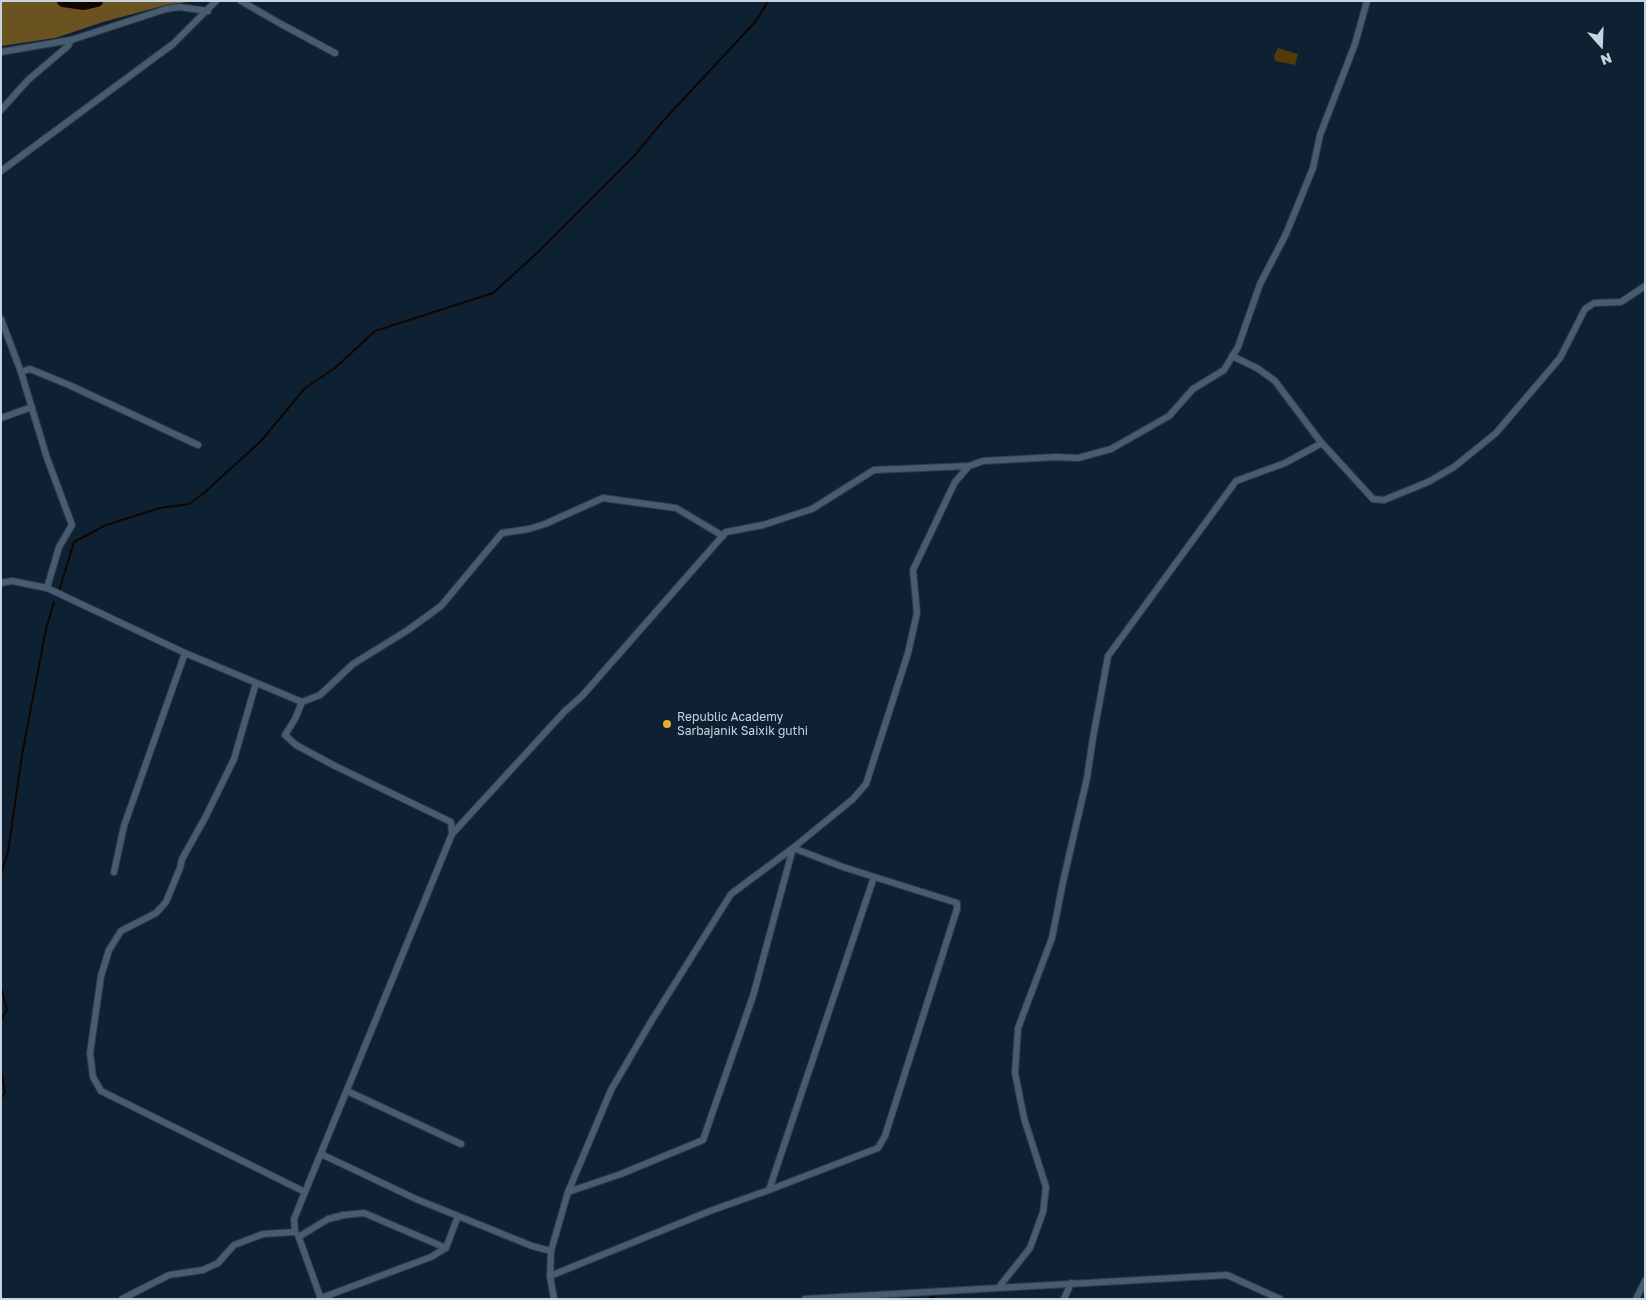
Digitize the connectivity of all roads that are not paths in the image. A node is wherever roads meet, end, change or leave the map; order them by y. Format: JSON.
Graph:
{"nodes":[{"id":1,"x":216,"y":1,"type":"edge"},
{"id":2,"x":241,"y":1,"type":"edge"},
{"id":3,"x":1367,"y":1,"type":"edge"},
{"id":4,"x":208,"y":11,"type":"junction"},
{"id":5,"x":71,"y":40,"type":"junction"},
{"id":6,"x":1,"y":52,"type":"edge"},
{"id":7,"x":335,"y":53,"type":"dead end"},
{"id":8,"x":1,"y":110,"type":"edge"},
{"id":9,"x":1,"y":172,"type":"edge"},
{"id":10,"x":1645,"y":286,"type":"edge"},
{"id":11,"x":1,"y":319,"type":"edge"},
{"id":12,"x":1232,"y":356,"type":"junction"},
{"id":13,"x":21,"y":372,"type":"junction"},
{"id":14,"x":32,"y":407,"type":"junction"},
{"id":15,"x":1,"y":418,"type":"edge"},
{"id":16,"x":1322,"y":443,"type":"junction"},
{"id":17,"x":198,"y":445,"type":"dead end"},
{"id":18,"x":969,"y":466,"type":"junction"},
{"id":19,"x":722,"y":536,"type":"junction"},
{"id":20,"x":1,"y":583,"type":"edge"},
{"id":21,"x":47,"y":588,"type":"junction"},
{"id":22,"x":185,"y":653,"type":"junction"},
{"id":23,"x":256,"y":683,"type":"junction"},
{"id":24,"x":302,"y":702,"type":"junction"},
{"id":25,"x":452,"y":834,"type":"junction"},
{"id":26,"x":793,"y":848,"type":"junction"},
{"id":27,"x":114,"y":872,"type":"dead end"},
{"id":28,"x":874,"y":876,"type":"junction"},
{"id":29,"x":347,"y":1091,"type":"junction"},
{"id":30,"x":461,"y":1144,"type":"dead end"},
{"id":31,"x":321,"y":1154,"type":"junction"},
{"id":32,"x":770,"y":1190,"type":"junction"},
{"id":33,"x":305,"y":1192,"type":"junction"},
{"id":34,"x":568,"y":1192,"type":"junction"},
{"id":35,"x":458,"y":1216,"type":"junction"},
{"id":36,"x":298,"y":1234,"type":"junction"},
{"id":37,"x":446,"y":1248,"type":"junction"},
{"id":38,"x":551,"y":1251,"type":"junction"},
{"id":39,"x":550,"y":1276,"type":"junction"},
{"id":40,"x":1645,"y":1281,"type":"edge"},
{"id":41,"x":1071,"y":1283,"type":"junction"},
{"id":42,"x":999,"y":1287,"type":"junction"},
{"id":43,"x":122,"y":1299,"type":"edge"},
{"id":44,"x":321,"y":1299,"type":"edge"},
{"id":45,"x":554,"y":1299,"type":"edge"},
{"id":46,"x":805,"y":1299,"type":"edge"},
{"id":47,"x":1064,"y":1299,"type":"edge"},
{"id":48,"x":1280,"y":1299,"type":"edge"},
{"id":49,"x":1636,"y":1299,"type":"edge"}],
"edges":[{"from":1,"to":4,"type":"street"},
{"from":2,"to":7,"type":"street"},
{"from":3,"to":12,"type":"street"},
{"from":4,"to":5,"type":"street"},
{"from":4,"to":9,"type":"street"},
{"from":5,"to":6,"type":"street"},
{"from":5,"to":8,"type":"street"},
{"from":10,"to":16,"type":"street"},
{"from":11,"to":13,"type":"street"},
{"from":12,"to":16,"type":"street"},
{"from":12,"to":18,"type":"street"},
{"from":13,"to":14,"type":"street"},
{"from":13,"to":17,"type":"street"},
{"from":14,"to":15,"type":"street"},
{"from":14,"to":21,"type":"street"},
{"from":16,"to":42,"type":"street"},
{"from":18,"to":19,"type":"street"},
{"from":18,"to":26,"type":"street"},
{"from":19,"to":24,"type":"street"},
{"from":19,"to":25,"type":"street"},
{"from":20,"to":21,"type":"street"},
{"from":21,"to":22,"type":"street"},
{"from":22,"to":23,"type":"street"},
{"from":22,"to":27,"type":"street"},
{"from":23,"to":24,"type":"street"},
{"from":23,"to":33,"type":"street"},
{"from":24,"to":25,"type":"street"},
{"from":25,"to":29,"type":"street"},
{"from":26,"to":28,"type":"street"},
{"from":26,"to":34,"type":"street"},
{"from":26,"to":34,"type":"street"},
{"from":28,"to":32,"type":"street"},
{"from":28,"to":32,"type":"street"},
{"from":29,"to":30,"type":"street"},
{"from":29,"to":31,"type":"street"},
{"from":31,"to":33,"type":"street"},
{"from":31,"to":35,"type":"street"},
{"from":32,"to":39,"type":"street"},
{"from":33,"to":36,"type":"street"},
{"from":34,"to":38,"type":"street"},
{"from":35,"to":37,"type":"street"},
{"from":35,"to":38,"type":"street"},
{"from":36,"to":37,"type":"street"},
{"from":36,"to":43,"type":"street"},
{"from":36,"to":44,"type":"street"},
{"from":37,"to":44,"type":"street"},
{"from":38,"to":39,"type":"street"},
{"from":39,"to":45,"type":"street"},
{"from":40,"to":49,"type":"street"},
{"from":41,"to":42,"type":"street"},
{"from":41,"to":47,"type":"street"},
{"from":41,"to":48,"type":"street"},
{"from":42,"to":46,"type":"street"}]}
